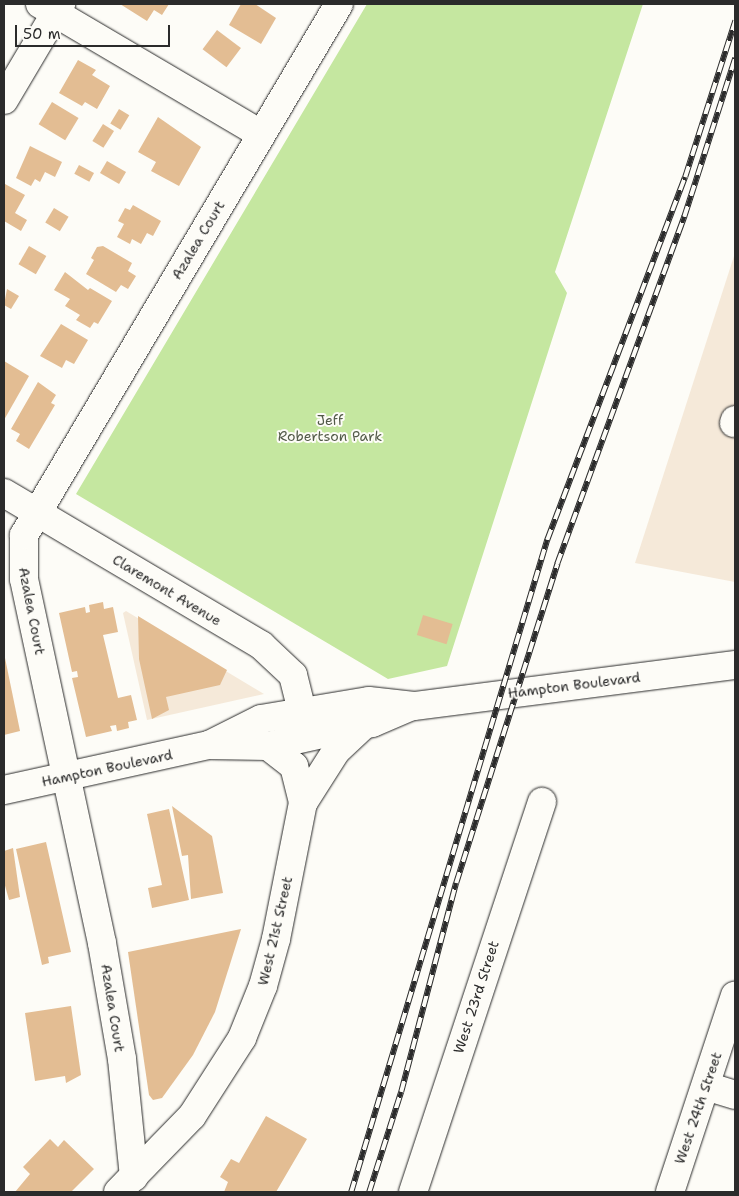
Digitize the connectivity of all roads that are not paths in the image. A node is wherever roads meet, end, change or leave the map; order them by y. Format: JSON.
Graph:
{"nodes":[{"id":1,"x":339,"y":4,"type":"edge"},
{"id":2,"x":52,"y":7,"type":"edge"},
{"id":3,"x":4,"y":100,"type":"edge"},
{"id":4,"x":261,"y":134,"type":"junction"},
{"id":5,"x":4,"y":493,"type":"edge"},
{"id":6,"x":35,"y":512,"type":"junction"},
{"id":7,"x":735,"y":665,"type":"edge"},
{"id":8,"x":414,"y":706,"type":"junction"},
{"id":9,"x":302,"y":711,"type":"junction"},
{"id":10,"x":364,"y":725,"type":"junction"},
{"id":11,"x":209,"y":745,"type":"junction"},
{"id":12,"x":268,"y":746,"type":"junction"},
{"id":13,"x":68,"y":776,"type":"junction"},
{"id":14,"x":4,"y":790,"type":"edge"},
{"id":15,"x":542,"y":802,"type":"dead end"},
{"id":16,"x":303,"y":803,"type":"junction"},
{"id":17,"x":735,"y":995,"type":"edge"},
{"id":18,"x":706,"y":1086,"type":"junction"},
{"id":19,"x":735,"y":1095,"type":"edge"},
{"id":20,"x":126,"y":1185,"type":"edge"},
{"id":21,"x":413,"y":1192,"type":"edge"},
{"id":22,"x":670,"y":1192,"type":"edge"}],
"edges":[{"from":1,"to":4,"type":"street","name":"Azalea Court"},
{"from":2,"to":3,"type":"street"},
{"from":2,"to":4,"type":"street"},
{"from":4,"to":6,"type":"street","name":"Azalea Court"},
{"from":5,"to":6,"type":"street","name":"Claremont Avenue"},
{"from":6,"to":9,"type":"street","name":"Claremont Avenue"},
{"from":6,"to":13,"type":"street","name":"Azalea Court"},
{"from":7,"to":8,"type":"street","name":"Hampton Boulevard"},
{"from":8,"to":9,"type":"street","name":"Hampton Boulevard"},
{"from":8,"to":10,"type":"street","name":"Hampton Boulevard"},
{"from":9,"to":11,"type":"street","name":"Hampton Boulevard"},
{"from":10,"to":12,"type":"street","name":"Hampton Boulevard"},
{"from":10,"to":16,"type":"street","name":"West 21st Street"},
{"from":11,"to":12,"type":"street","name":"Hampton Boulevard"},
{"from":11,"to":13,"type":"street","name":"Hampton Boulevard"},
{"from":12,"to":16,"type":"street","name":"West 21st Street"},
{"from":13,"to":14,"type":"street","name":"Hampton Boulevard"},
{"from":13,"to":20,"type":"street","name":"Azalea Court"},
{"from":15,"to":21,"type":"street","name":"West 23rd Street"},
{"from":16,"to":20,"type":"street","name":"West 21st Street"},
{"from":17,"to":18,"type":"street","name":"West 24th Street"},
{"from":18,"to":19,"type":"street"},
{"from":18,"to":22,"type":"street","name":"West 24th Street"}]}
